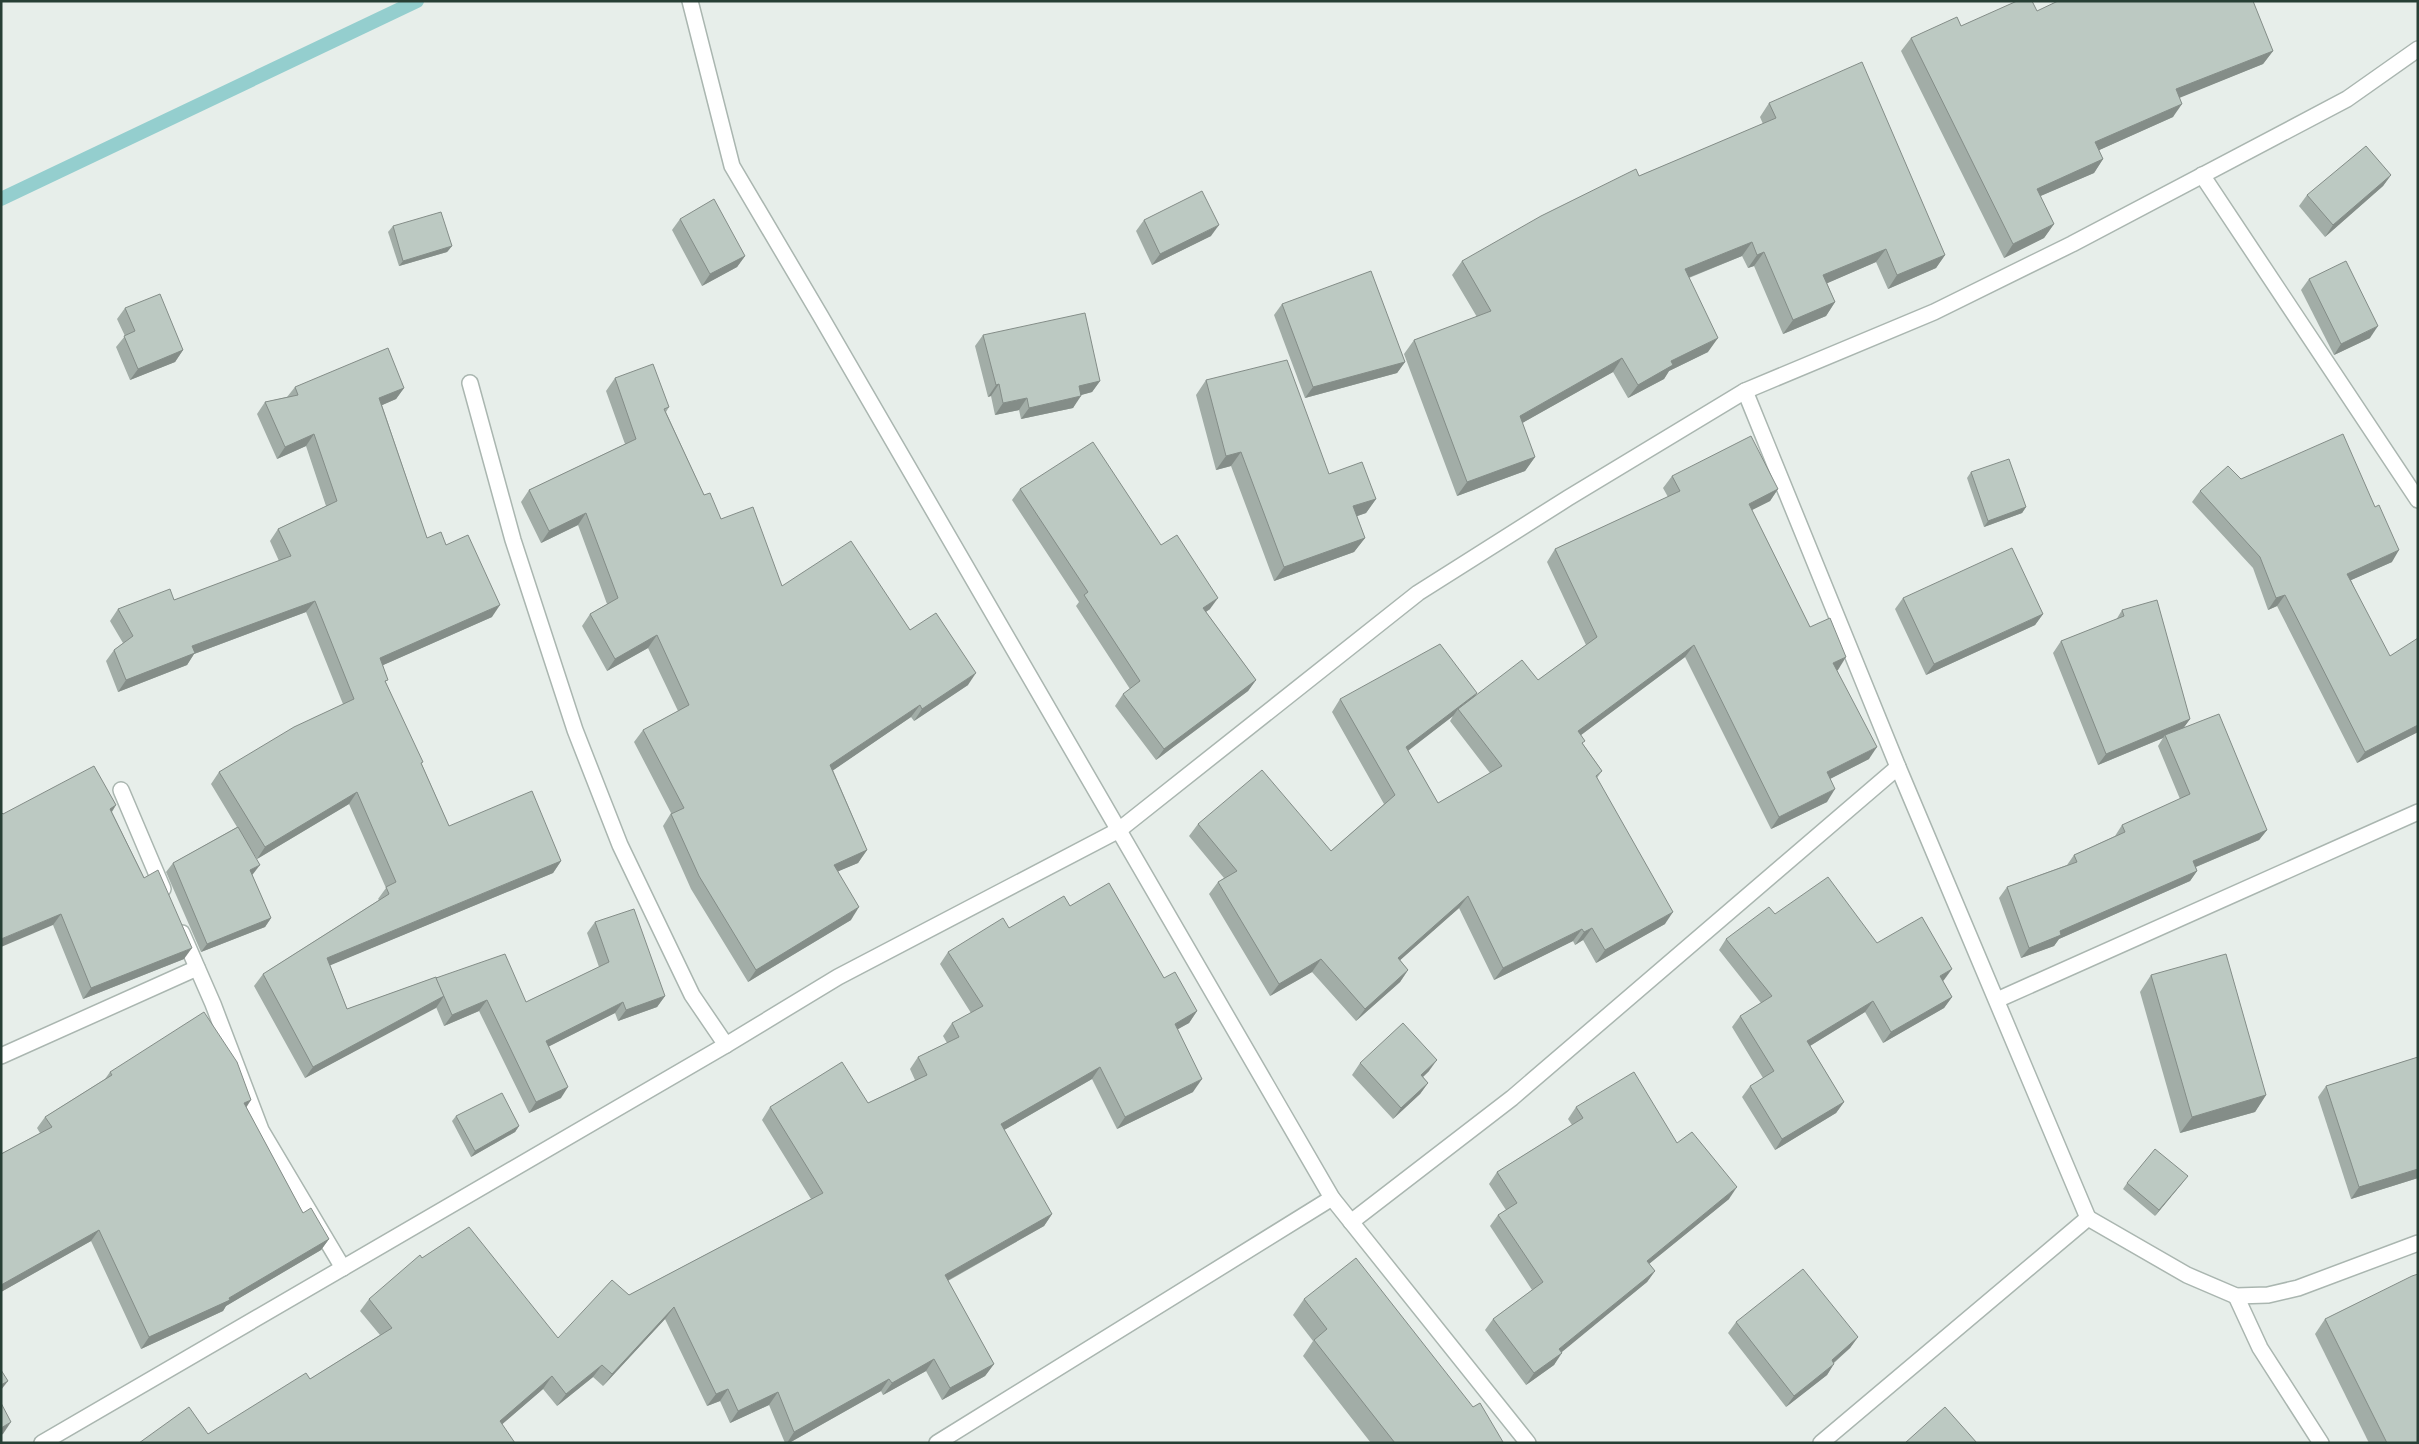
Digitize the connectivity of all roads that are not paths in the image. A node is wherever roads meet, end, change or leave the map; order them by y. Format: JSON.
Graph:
{"nodes":[{"id":1,"x":690,"y":1,"type":"edge"},
{"id":2,"x":2418,"y":49,"type":"edge"},
{"id":3,"x":2202,"y":176,"type":"junction"},
{"id":4,"x":470,"y":383,"type":"dead end"},
{"id":5,"x":1745,"y":391,"type":"junction"},
{"id":6,"x":2418,"y":500,"type":"edge"},
{"id":7,"x":1898,"y":767,"type":"junction"},
{"id":8,"x":121,"y":790,"type":"dead end"},
{"id":9,"x":2418,"y":812,"type":"edge"},
{"id":10,"x":1119,"y":830,"type":"junction"},
{"id":11,"x":170,"y":906,"type":"edge"},
{"id":12,"x":178,"y":924,"type":"edge"},
{"id":13,"x":197,"y":968,"type":"junction"},
{"id":14,"x":1997,"y":1000,"type":"junction"},
{"id":15,"x":726,"y":1045,"type":"junction"},
{"id":16,"x":1,"y":1056,"type":"edge"},
{"id":17,"x":1332,"y":1198,"type":"junction"},
{"id":18,"x":2088,"y":1218,"type":"junction"},
{"id":19,"x":1351,"y":1222,"type":"junction"},
{"id":20,"x":2418,"y":1243,"type":"edge"},
{"id":21,"x":343,"y":1268,"type":"junction"},
{"id":22,"x":2236,"y":1296,"type":"junction"},
{"id":23,"x":42,"y":1443,"type":"edge"},
{"id":24,"x":937,"y":1443,"type":"edge"},
{"id":25,"x":1528,"y":1443,"type":"edge"},
{"id":26,"x":1822,"y":1443,"type":"edge"},
{"id":27,"x":2321,"y":1443,"type":"edge"}],
"edges":[{"from":1,"to":10,"type":"street"},
{"from":2,"to":3,"type":"street"},
{"from":3,"to":5,"type":"street"},
{"from":3,"to":6,"type":"street"},
{"from":4,"to":15,"type":"street"},
{"from":5,"to":7,"type":"street"},
{"from":5,"to":10,"type":"street"},
{"from":7,"to":14,"type":"street"},
{"from":7,"to":19,"type":"street"},
{"from":8,"to":11,"type":"street"},
{"from":9,"to":14,"type":"street"},
{"from":10,"to":15,"type":"street"},
{"from":10,"to":17,"type":"street"},
{"from":12,"to":13,"type":"street"},
{"from":13,"to":16,"type":"street"},
{"from":13,"to":21,"type":"street"},
{"from":14,"to":18,"type":"street"},
{"from":15,"to":21,"type":"street"},
{"from":17,"to":19,"type":"street"},
{"from":17,"to":24,"type":"street"},
{"from":18,"to":22,"type":"street"},
{"from":18,"to":26,"type":"street"},
{"from":19,"to":25,"type":"street"},
{"from":20,"to":22,"type":"street"},
{"from":21,"to":23,"type":"street"},
{"from":22,"to":27,"type":"street"}]}
